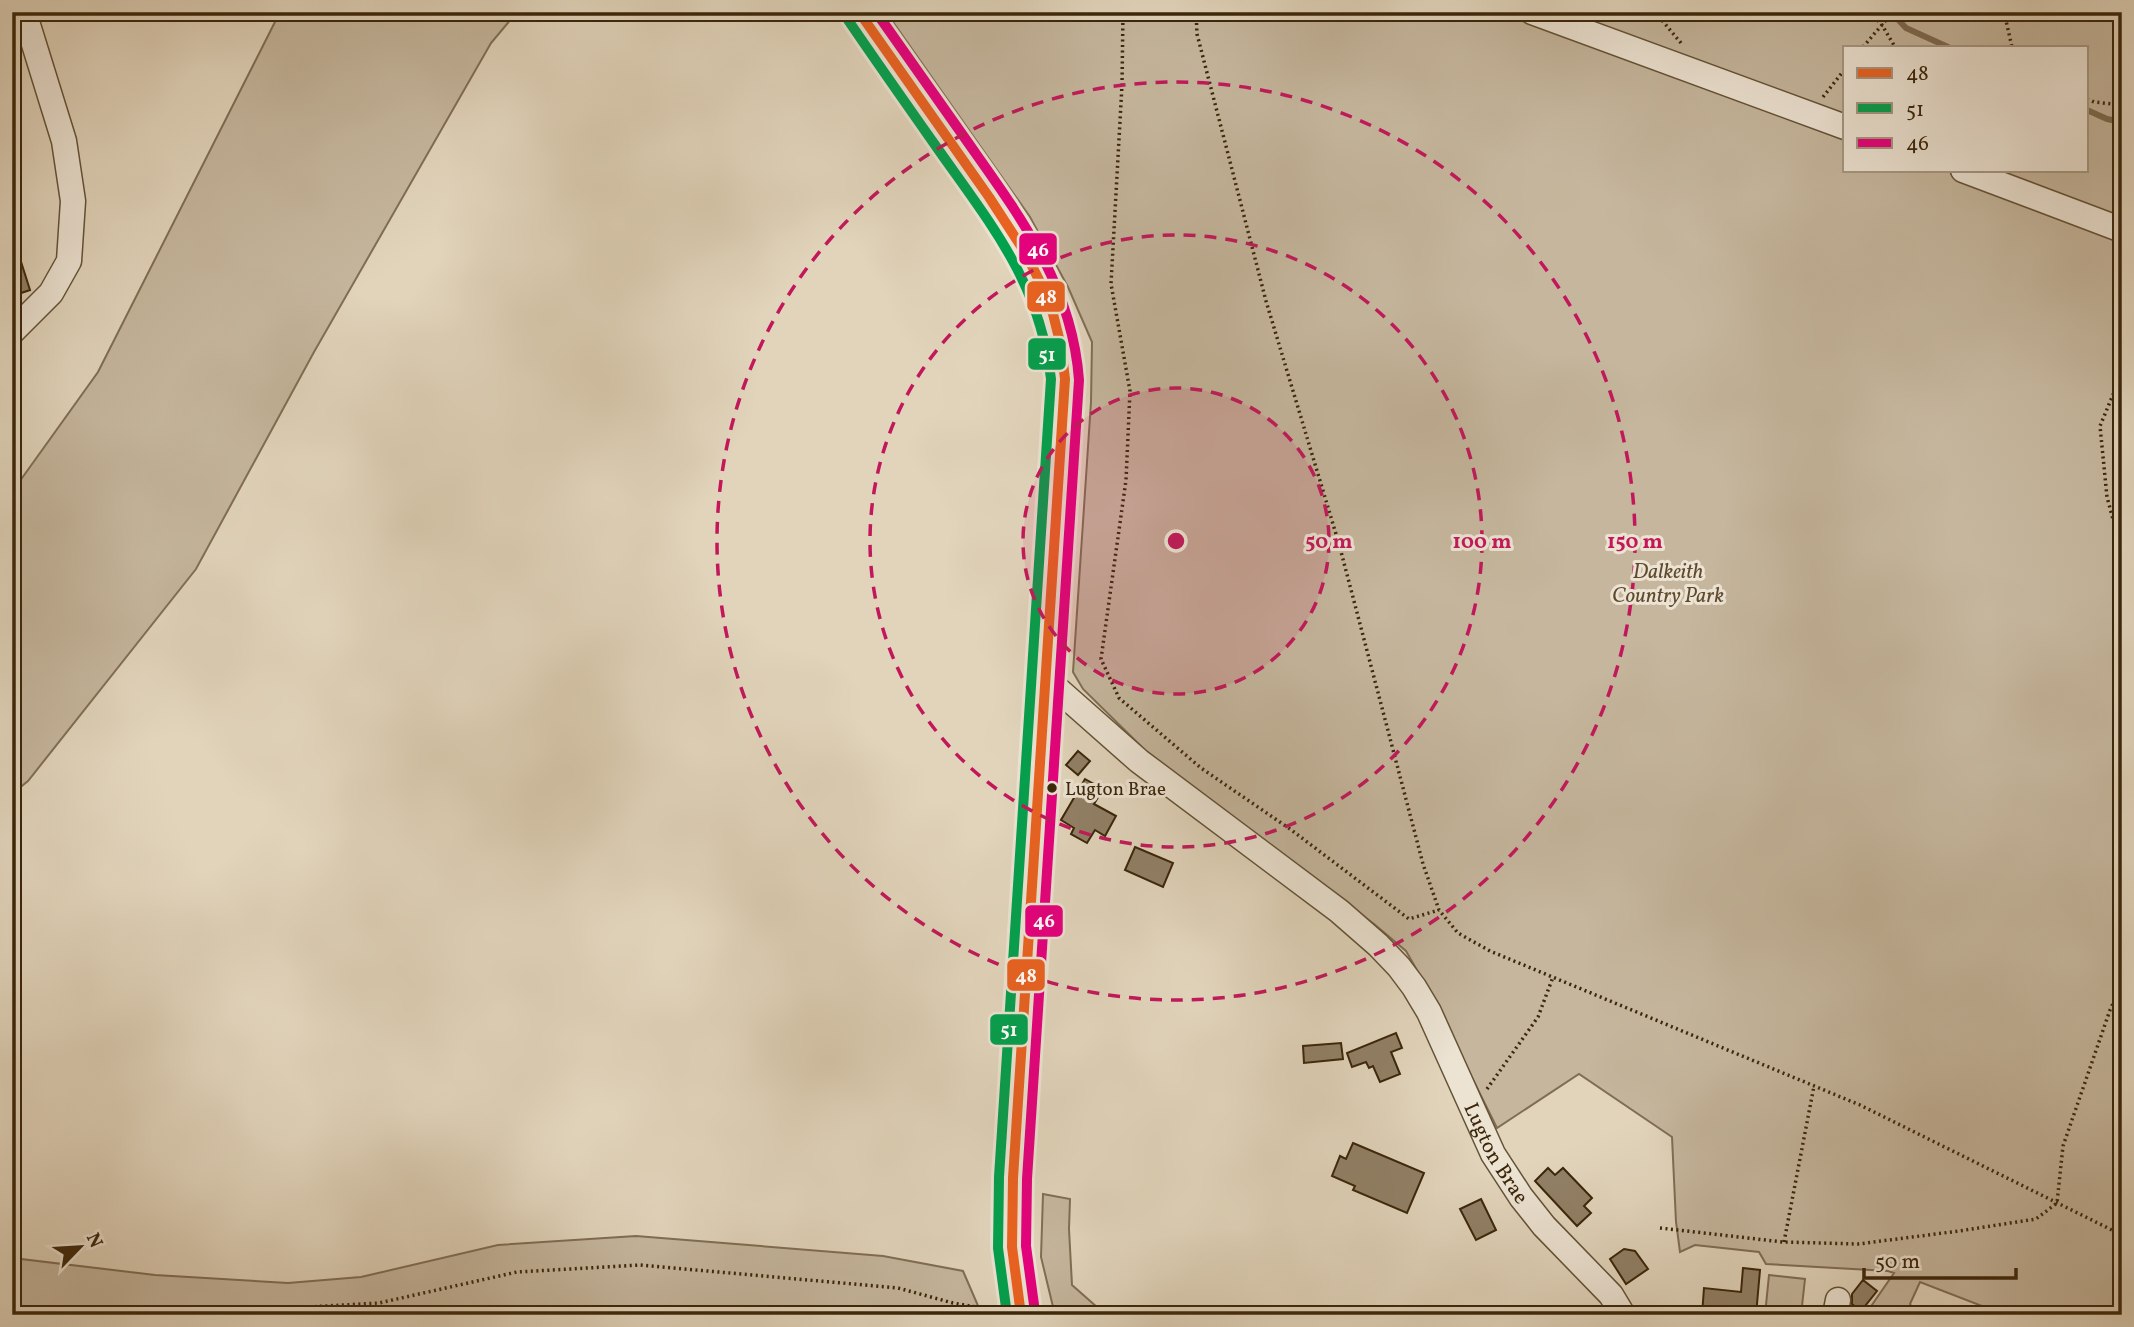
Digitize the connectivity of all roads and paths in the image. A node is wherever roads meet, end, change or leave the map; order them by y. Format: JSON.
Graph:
{"nodes":[{"id":1,"x":24,"y":12,"type":"edge"},
{"id":2,"x":859,"y":12,"type":"edge"},
{"id":3,"x":1124,"y":12,"type":"edge"},
{"id":4,"x":1196,"y":12,"type":"edge"},
{"id":5,"x":1532,"y":12,"type":"edge"},
{"id":6,"x":1870,"y":12,"type":"edge"},
{"id":7,"x":1893,"y":12,"type":"edge"},
{"id":8,"x":2004,"y":12,"type":"edge"},
{"id":9,"x":1882,"y":24,"type":"junction"},
{"id":10,"x":1864,"y":46,"type":"edge"},
{"id":11,"x":1894,"y":46,"type":"edge"},
{"id":12,"x":2012,"y":46,"type":"edge"},
{"id":13,"x":1843,"y":72,"type":"edge"},
{"id":14,"x":2088,"y":99,"type":"edge"},
{"id":15,"x":2122,"y":105,"type":"edge"},
{"id":16,"x":1810,"y":114,"type":"junction"},
{"id":17,"x":1843,"y":126,"type":"edge"},
{"id":18,"x":1968,"y":172,"type":"edge"},
{"id":19,"x":2122,"y":230,"type":"edge"},
{"id":20,"x":12,"y":332,"type":"edge"},
{"id":21,"x":2122,"y":373,"type":"edge"},
{"id":22,"x":2122,"y":553,"type":"edge"},
{"id":23,"x":1045,"y":678,"type":"junction"},
{"id":24,"x":1439,"y":910,"type":"junction"},
{"id":25,"x":1553,"y":977,"type":"junction"},
{"id":26,"x":2122,"y":984,"type":"edge"},
{"id":27,"x":1814,"y":1086,"type":"junction"},
{"id":28,"x":1481,"y":1096,"type":"dead end"},
{"id":29,"x":2057,"y":1203,"type":"junction"},
{"id":30,"x":1660,"y":1228,"type":"dead end"},
{"id":31,"x":2122,"y":1236,"type":"edge"},
{"id":32,"x":1783,"y":1242,"type":"junction"},
{"id":33,"x":12,"y":1309,"type":"edge"},
{"id":34,"x":273,"y":1309,"type":"junction"},
{"id":35,"x":1013,"y":1314,"type":"edge"},
{"id":36,"x":258,"y":1315,"type":"edge"},
{"id":37,"x":1623,"y":1315,"type":"edge"}],
"edges":[{"from":1,"to":20,"type":"street"},
{"from":2,"to":23,"type":"main road"},
{"from":3,"to":24,"type":"path"},
{"from":4,"to":24,"type":"path"},
{"from":5,"to":16,"type":"street"},
{"from":6,"to":9,"type":"path"},
{"from":7,"to":9,"type":"path"},
{"from":8,"to":12,"type":"path"},
{"from":9,"to":10,"type":"path"},
{"from":9,"to":11,"type":"path"},
{"from":13,"to":16,"type":"path"},
{"from":14,"to":15,"type":"path"},
{"from":16,"to":17,"type":"street"},
{"from":18,"to":19,"type":"street"},
{"from":21,"to":22,"type":"path"},
{"from":23,"to":35,"type":"main road"},
{"from":23,"to":37,"type":"street","name":"Lugton Brae"},
{"from":24,"to":25,"type":"path"},
{"from":25,"to":27,"type":"path"},
{"from":25,"to":28,"type":"path"},
{"from":26,"to":29,"type":"path"},
{"from":27,"to":29,"type":"path"},
{"from":27,"to":32,"type":"path"},
{"from":29,"to":31,"type":"path"},
{"from":29,"to":32,"type":"path"},
{"from":30,"to":32,"type":"path"},
{"from":33,"to":34,"type":"path"},
{"from":34,"to":35,"type":"path"},
{"from":34,"to":36,"type":"path"}]}
